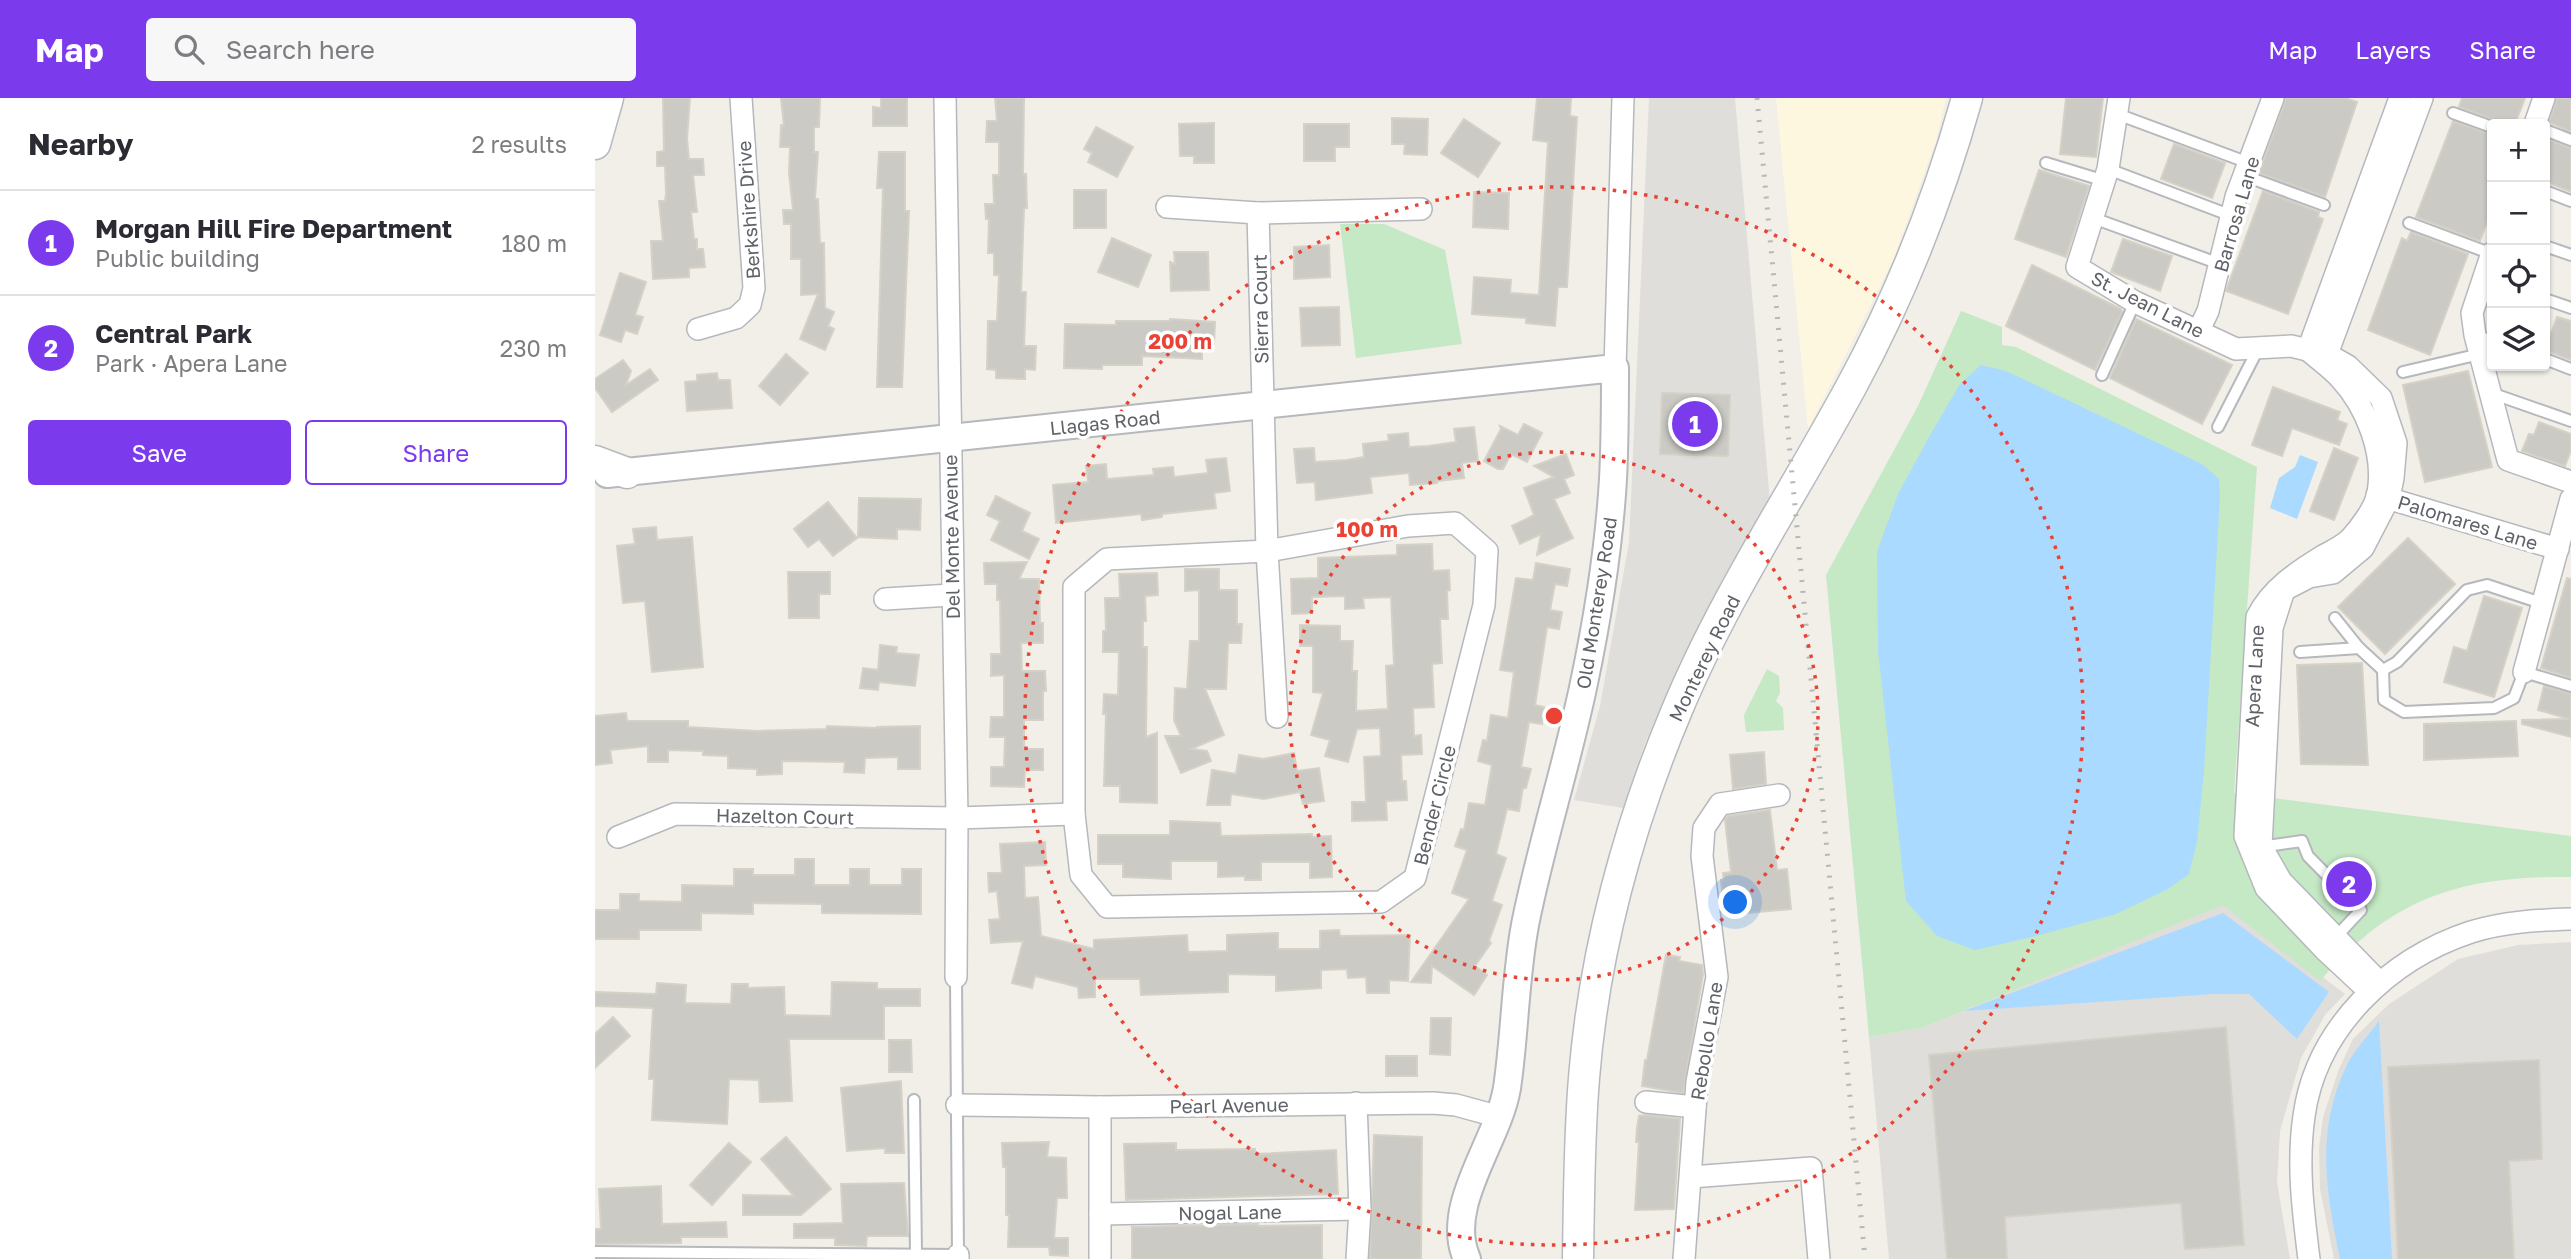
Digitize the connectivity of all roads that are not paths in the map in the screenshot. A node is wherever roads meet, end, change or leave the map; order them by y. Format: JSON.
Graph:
{"nodes":[{"id":1,"x":608,"y":98,"type":"edge"},
{"id":2,"x":741,"y":98,"type":"edge"},
{"id":3,"x":945,"y":98,"type":"edge"},
{"id":4,"x":1623,"y":98,"type":"edge"},
{"id":5,"x":1968,"y":98,"type":"edge"},
{"id":6,"x":2273,"y":98,"type":"edge"},
{"id":7,"x":2400,"y":98,"type":"edge"},
{"id":8,"x":2422,"y":98,"type":"edge"},
{"id":9,"x":2544,"y":98,"type":"edge"},
{"id":10,"x":2118,"y":106,"type":"edge"},
{"id":11,"x":2453,"y":113,"type":"dead end"},
{"id":12,"x":2537,"y":119,"type":"edge"},
{"id":13,"x":2487,"y":126,"type":"edge"},
{"id":14,"x":2550,"y":132,"type":"edge"},
{"id":15,"x":2571,"y":140,"type":"edge"},
{"id":16,"x":595,"y":144,"type":"edge"},
{"id":17,"x":2046,"y":163,"type":"dead end"},
{"id":18,"x":2247,"y":169,"type":"junction"},
{"id":19,"x":2106,"y":175,"type":"junction"},
{"id":20,"x":2550,"y":193,"type":"edge"},
{"id":21,"x":2571,"y":201,"type":"edge"},
{"id":22,"x":2324,"y":205,"type":"dead end"},
{"id":23,"x":1167,"y":207,"type":"dead end"},
{"id":24,"x":1421,"y":209,"type":"dead end"},
{"id":25,"x":1258,"y":213,"type":"junction"},
{"id":26,"x":2232,"y":216,"type":"junction"},
{"id":27,"x":2093,"y":218,"type":"junction"},
{"id":28,"x":2409,"y":223,"type":"dead end"},
{"id":29,"x":2550,"y":248,"type":"edge"},
{"id":30,"x":2487,"y":251,"type":"edge"},
{"id":31,"x":2571,"y":255,"type":"edge"},
{"id":32,"x":2220,"y":264,"type":"junction"},
{"id":33,"x":2487,"y":279,"type":"edge"},
{"id":34,"x":2550,"y":301,"type":"edge"},
{"id":35,"x":2135,"y":302,"type":"junction"},
{"id":36,"x":2571,"y":308,"type":"edge"},
{"id":37,"x":698,"y":329,"type":"dead end"},
{"id":38,"x":2199,"y":330,"type":"junction"},
{"id":39,"x":2482,"y":343,"type":"edge"},
{"id":40,"x":2258,"y":349,"type":"junction"},
{"id":41,"x":2317,"y":352,"type":"junction"},
{"id":42,"x":2550,"y":361,"type":"edge"},
{"id":43,"x":1615,"y":368,"type":"junction"},
{"id":44,"x":2571,"y":369,"type":"edge"},
{"id":45,"x":2403,"y":372,"type":"dead end"},
{"id":46,"x":2102,"y":374,"type":"dead end"},
{"id":47,"x":2491,"y":393,"type":"junction"},
{"id":48,"x":1262,"y":406,"type":"junction"},
{"id":49,"x":2571,"y":421,"type":"edge"},
{"id":50,"x":2218,"y":427,"type":"dead end"},
{"id":51,"x":950,"y":439,"type":"junction"},
{"id":52,"x":595,"y":461,"type":"edge"},
{"id":53,"x":627,"y":472,"type":"junction"},
{"id":54,"x":595,"y":476,"type":"edge"},
{"id":55,"x":2571,"y":482,"type":"edge"},
{"id":56,"x":2383,"y":496,"type":"junction"},
{"id":57,"x":2571,"y":499,"type":"edge"},
{"id":58,"x":2558,"y":549,"type":"junction"},
{"id":59,"x":1267,"y":551,"type":"junction"},
{"id":60,"x":951,"y":595,"type":"junction"},
{"id":61,"x":885,"y":599,"type":"dead end"},
{"id":62,"x":2544,"y":604,"type":"junction"},
{"id":63,"x":2335,"y":618,"type":"dead end"},
{"id":64,"x":2359,"y":648,"type":"junction"},
{"id":65,"x":2300,"y":652,"type":"dead end"},
{"id":66,"x":2383,"y":670,"type":"junction"},
{"id":67,"x":2524,"y":672,"type":"junction"},
{"id":68,"x":2571,"y":686,"type":"edge"},
{"id":69,"x":1277,"y":717,"type":"dead end"},
{"id":70,"x":1779,"y":795,"type":"dead end"},
{"id":71,"x":1074,"y":814,"type":"junction"},
{"id":72,"x":957,"y":818,"type":"junction"},
{"id":73,"x":618,"y":837,"type":"dead end"},
{"id":74,"x":2255,"y":848,"type":"junction"},
{"id":75,"x":2571,"y":919,"type":"edge"},
{"id":76,"x":2330,"y":944,"type":"junction"},
{"id":77,"x":956,"y":976,"type":"joint"},
{"id":78,"x":2374,"y":987,"type":"junction"},
{"id":79,"x":914,"y":1100,"type":"dead end"},
{"id":80,"x":1646,"y":1102,"type":"dead end"},
{"id":81,"x":1356,"y":1103,"type":"junction"},
{"id":82,"x":957,"y":1105,"type":"junction"},
{"id":83,"x":1100,"y":1107,"type":"junction"},
{"id":84,"x":1695,"y":1107,"type":"junction"},
{"id":85,"x":1500,"y":1117,"type":"junction"},
{"id":86,"x":1691,"y":1177,"type":"junction"},
{"id":87,"x":1360,"y":1209,"type":"junction"},
{"id":88,"x":1100,"y":1214,"type":"junction"},
{"id":89,"x":595,"y":1252,"type":"edge"},
{"id":90,"x":916,"y":1254,"type":"junction"},
{"id":91,"x":958,"y":1257,"type":"edge"},
{"id":92,"x":1100,"y":1259,"type":"edge"},
{"id":93,"x":1357,"y":1259,"type":"edge"},
{"id":94,"x":1467,"y":1259,"type":"edge"},
{"id":95,"x":1578,"y":1259,"type":"edge"},
{"id":96,"x":1684,"y":1259,"type":"edge"},
{"id":97,"x":1819,"y":1259,"type":"edge"},
{"id":98,"x":2309,"y":1259,"type":"edge"}],
"edges":[{"from":1,"to":16,"type":"main road"},
{"from":2,"to":37,"type":"street","name":"Berkshire Drive"},
{"from":3,"to":51,"type":"street","name":"Del Monte Avenue"},
{"from":4,"to":43,"type":"street","name":"Old Monterey Road"},
{"from":5,"to":95,"type":"main road","name":"Monterey Road"},
{"from":6,"to":18,"type":"street","name":"Barrosa Lane"},
{"from":7,"to":41,"type":"street"},
{"from":8,"to":41,"type":"street"},
{"from":9,"to":12,"type":"street"},
{"from":10,"to":18,"type":"lane"},
{"from":10,"to":19,"type":"street","name":"St. Jean Lane"},
{"from":11,"to":13,"type":"lane"},
{"from":14,"to":15,"type":"lane"},
{"from":17,"to":19,"type":"lane"},
{"from":18,"to":22,"type":"lane"},
{"from":18,"to":26,"type":"street","name":"Barrosa Lane"},
{"from":19,"to":26,"type":"lane"},
{"from":19,"to":27,"type":"street","name":"St. Jean Lane"},
{"from":20,"to":21,"type":"lane"},
{"from":23,"to":25,"type":"street"},
{"from":24,"to":25,"type":"street"},
{"from":25,"to":48,"type":"street","name":"Sierra Court"},
{"from":26,"to":32,"type":"street","name":"Barrosa Lane"},
{"from":27,"to":32,"type":"lane"},
{"from":27,"to":35,"type":"street","name":"St. Jean Lane"},
{"from":28,"to":30,"type":"lane"},
{"from":29,"to":31,"type":"lane"},
{"from":32,"to":38,"type":"street","name":"Barrosa Lane"},
{"from":33,"to":39,"type":"street"},
{"from":34,"to":36,"type":"lane"},
{"from":35,"to":38,"type":"street","name":"St. Jean Lane"},
{"from":35,"to":46,"type":"lane"},
{"from":38,"to":40,"type":"street","name":"St. Jean Lane"},
{"from":39,"to":45,"type":"lane"},
{"from":39,"to":47,"type":"street"},
{"from":40,"to":41,"type":"street","name":"St. Jean Lane"},
{"from":40,"to":50,"type":"lane"},
{"from":41,"to":56,"type":"street","name":"Apera Lane"},
{"from":42,"to":44,"type":"lane"},
{"from":43,"to":48,"type":"street","name":"Llagas Road"},
{"from":43,"to":85,"type":"street","name":"Old Monterey Road"},
{"from":47,"to":49,"type":"lane"},
{"from":47,"to":55,"type":"street"},
{"from":48,"to":51,"type":"street","name":"Llagas Road"},
{"from":48,"to":59,"type":"street"},
{"from":51,"to":53,"type":"street","name":"Llagas Road"},
{"from":51,"to":60,"type":"street","name":"Del Monte Avenue"},
{"from":52,"to":53,"type":"main road"},
{"from":53,"to":54,"type":"street","name":"Llagas Road"},
{"from":56,"to":58,"type":"street","name":"Palomares Lane"},
{"from":56,"to":74,"type":"street","name":"Apera Lane"},
{"from":57,"to":58,"type":"street","name":"Palomares Lane"},
{"from":58,"to":62,"type":"street","name":"Palomares Lane"},
{"from":59,"to":69,"type":"street"},
{"from":59,"to":71,"type":"street","name":"Bender Circle"},
{"from":59,"to":71,"type":"street","name":"Bender Circle"},
{"from":60,"to":61,"type":"street"},
{"from":60,"to":72,"type":"street","name":"Del Monte Avenue"},
{"from":62,"to":66,"type":"lane"},
{"from":62,"to":67,"type":"street","name":"Palomares Lane"},
{"from":63,"to":64,"type":"lane"},
{"from":64,"to":65,"type":"lane"},
{"from":64,"to":66,"type":"lane"},
{"from":66,"to":67,"type":"lane"},
{"from":67,"to":68,"type":"lane"},
{"from":70,"to":84,"type":"street","name":"Rebollo Lane"},
{"from":71,"to":72,"type":"street"},
{"from":72,"to":73,"type":"street","name":"Hazelton Court"},
{"from":72,"to":77,"type":"street","name":"Del Monte Avenue"},
{"from":74,"to":76,"type":"street","name":"Apera Lane"},
{"from":74,"to":76,"type":"lane"},
{"from":75,"to":78,"type":"street"},
{"from":76,"to":78,"type":"street","name":"Apera Lane"},
{"from":77,"to":82,"type":"lane"},
{"from":78,"to":98,"type":"street"},
{"from":79,"to":90,"type":"lane"},
{"from":80,"to":84,"type":"street"},
{"from":81,"to":83,"type":"street","name":"Pearl Avenue"},
{"from":81,"to":85,"type":"street","name":"Pearl Avenue"},
{"from":81,"to":87,"type":"street"},
{"from":82,"to":83,"type":"street","name":"Pearl Avenue"},
{"from":82,"to":91,"type":"lane"},
{"from":83,"to":88,"type":"street"},
{"from":84,"to":86,"type":"street","name":"Rebollo Lane"},
{"from":85,"to":94,"type":"street","name":"Old Monterey Road"},
{"from":86,"to":96,"type":"street","name":"Rebollo Lane"},
{"from":86,"to":97,"type":"street"},
{"from":87,"to":88,"type":"street","name":"Nogal Lane"},
{"from":87,"to":93,"type":"street"},
{"from":88,"to":92,"type":"street"},
{"from":89,"to":90,"type":"lane"},
{"from":90,"to":91,"type":"lane"}]}
